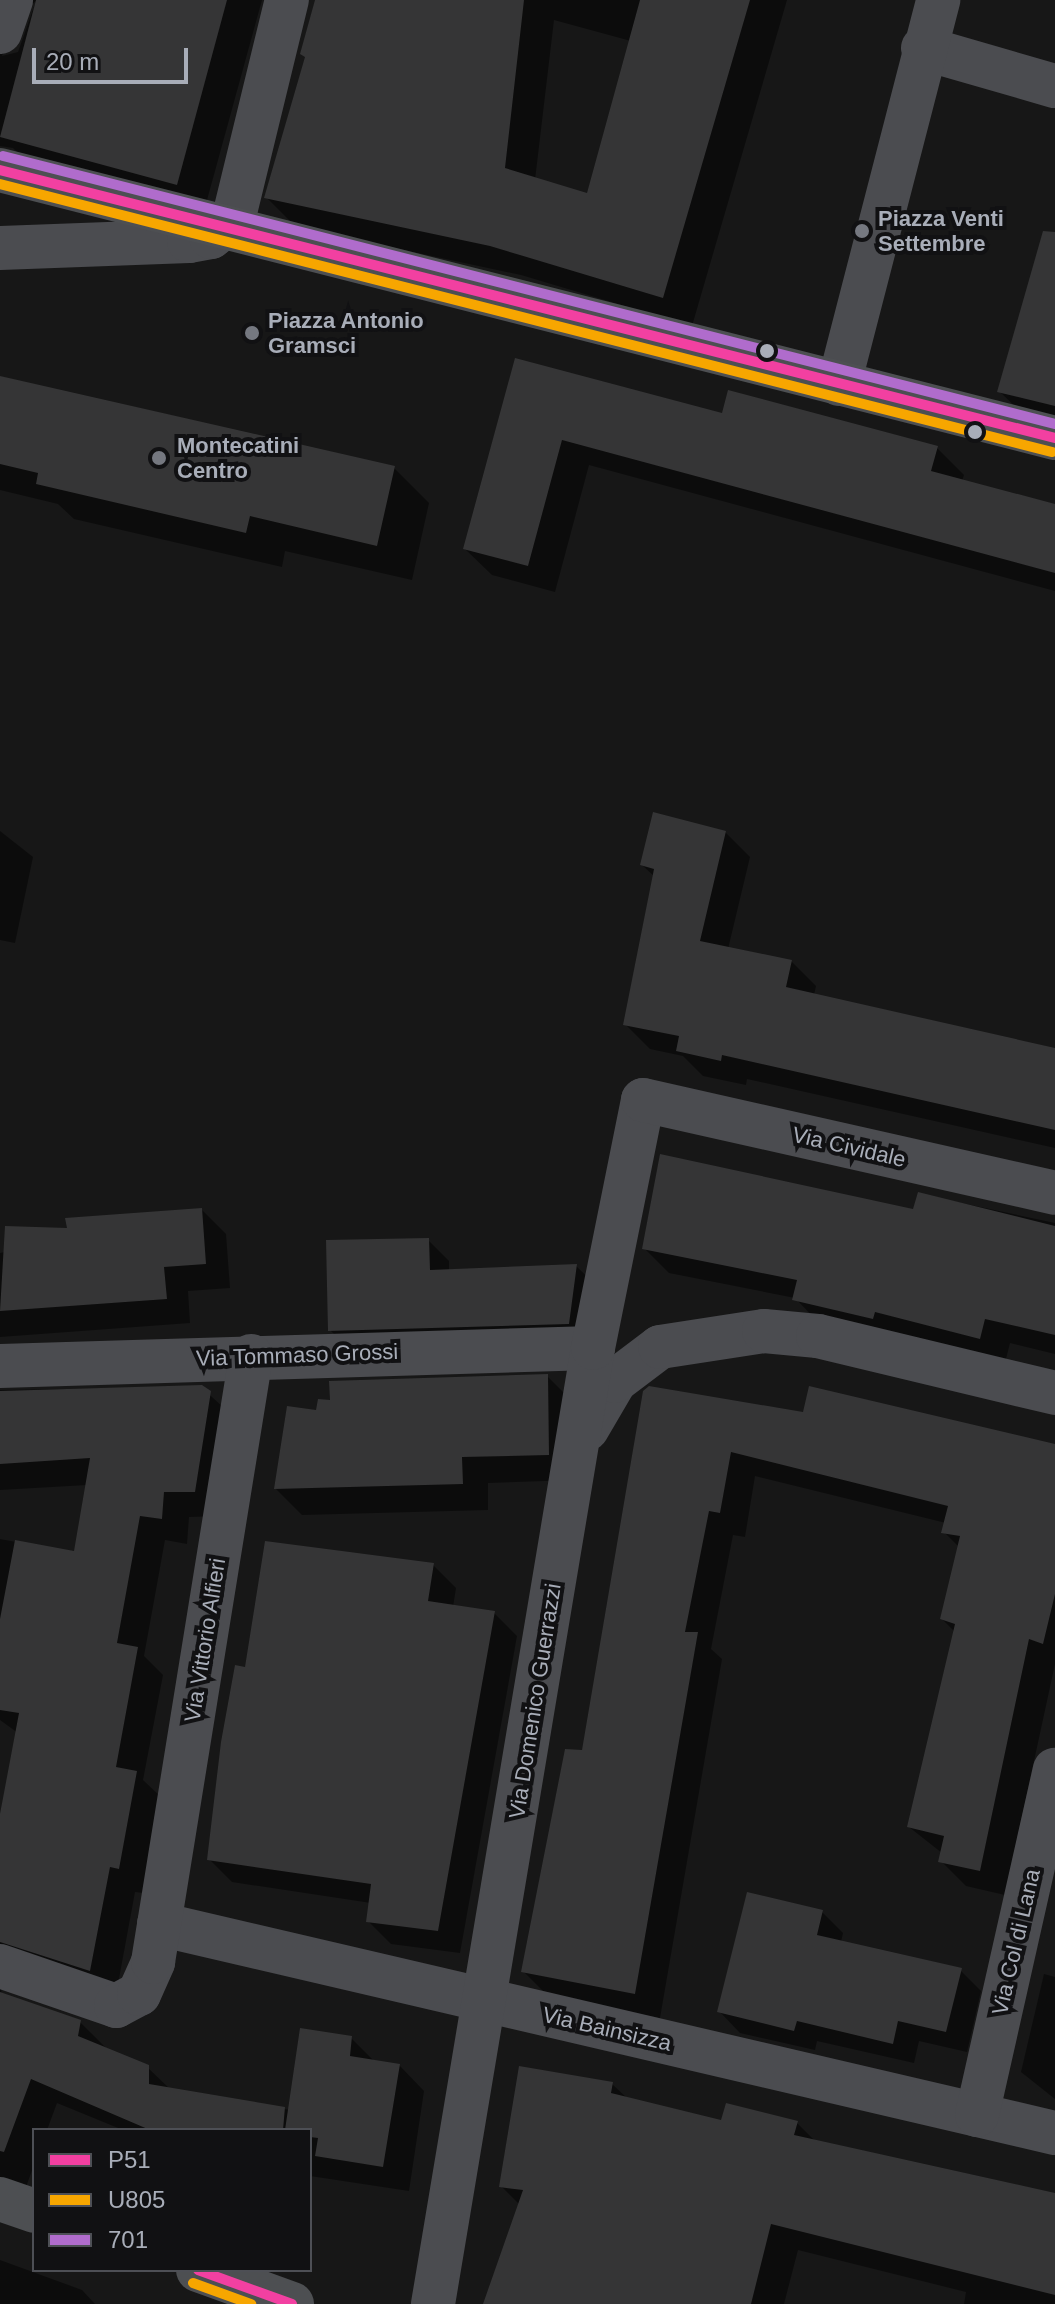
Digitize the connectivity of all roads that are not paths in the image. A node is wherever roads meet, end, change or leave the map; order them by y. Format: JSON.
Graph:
{"nodes":[{"id":1,"x":11,"y":0,"type":"edge"},
{"id":2,"x":287,"y":0,"type":"edge"},
{"id":3,"x":938,"y":0,"type":"edge"},
{"id":4,"x":0,"y":32,"type":"edge"},
{"id":5,"x":923,"y":48,"type":"junction"},
{"id":6,"x":1055,"y":86,"type":"edge"},
{"id":7,"x":0,"y":170,"type":"edge"},
{"id":8,"x":228,"y":228,"type":"junction"},
{"id":9,"x":0,"y":248,"type":"edge"},
{"id":10,"x":839,"y":384,"type":"junction"},
{"id":11,"x":1055,"y":438,"type":"edge"},
{"id":12,"x":643,"y":1100,"type":"joint"},
{"id":13,"x":1055,"y":1193,"type":"edge"},
{"id":14,"x":593,"y":1348,"type":"junction"},
{"id":15,"x":251,"y":1356,"type":"junction"},
{"id":16,"x":0,"y":1366,"type":"edge"},
{"id":17,"x":1055,"y":1393,"type":"edge"},
{"id":18,"x":577,"y":1444,"type":"junction"},
{"id":19,"x":1055,"y":1770,"type":"edge"},
{"id":20,"x":159,"y":1924,"type":"junction"},
{"id":21,"x":0,"y":1966,"type":"edge"},
{"id":22,"x":486,"y":2000,"type":"junction"},
{"id":23,"x":977,"y":2115,"type":"junction"},
{"id":24,"x":1055,"y":2133,"type":"edge"},
{"id":25,"x":0,"y":2199,"type":"edge"},
{"id":26,"x":32,"y":2210,"type":"edge"},
{"id":27,"x":204,"y":2272,"type":"edge"},
{"id":28,"x":292,"y":2304,"type":"edge"},
{"id":29,"x":433,"y":2304,"type":"edge"}],
"edges":[{"from":1,"to":4,"type":"street"},
{"from":2,"to":8,"type":"street"},
{"from":3,"to":5,"type":"street"},
{"from":5,"to":6,"type":"street"},
{"from":5,"to":10,"type":"street"},
{"from":7,"to":8,"type":"main road"},
{"from":8,"to":9,"type":"street"},
{"from":8,"to":10,"type":"main road"},
{"from":10,"to":11,"type":"main road"},
{"from":12,"to":13,"type":"street","name":"Via Cividale"},
{"from":12,"to":14,"type":"street","name":"Via Domenico Guerrazzi"},
{"from":14,"to":15,"type":"street","name":"Via Tommaso Grossi"},
{"from":14,"to":18,"type":"street","name":"Via Domenico Guerrazzi"},
{"from":15,"to":16,"type":"street","name":"Via Tommaso Grossi"},
{"from":15,"to":20,"type":"street","name":"Via Vittorio Alfieri"},
{"from":17,"to":18,"type":"street"},
{"from":18,"to":22,"type":"street","name":"Via Domenico Guerrazzi"},
{"from":19,"to":23,"type":"street","name":"Via Col di Lana"},
{"from":20,"to":21,"type":"street","name":"Via Vittorio Alfieri"},
{"from":20,"to":22,"type":"street","name":"Via Bainsizza"},
{"from":22,"to":23,"type":"street","name":"Via Bainsizza"},
{"from":22,"to":29,"type":"street","name":"Via Domenico Guerrazzi"},
{"from":23,"to":24,"type":"street","name":"Via Bainsizza"},
{"from":25,"to":26,"type":"main road"},
{"from":27,"to":28,"type":"main road"}]}
